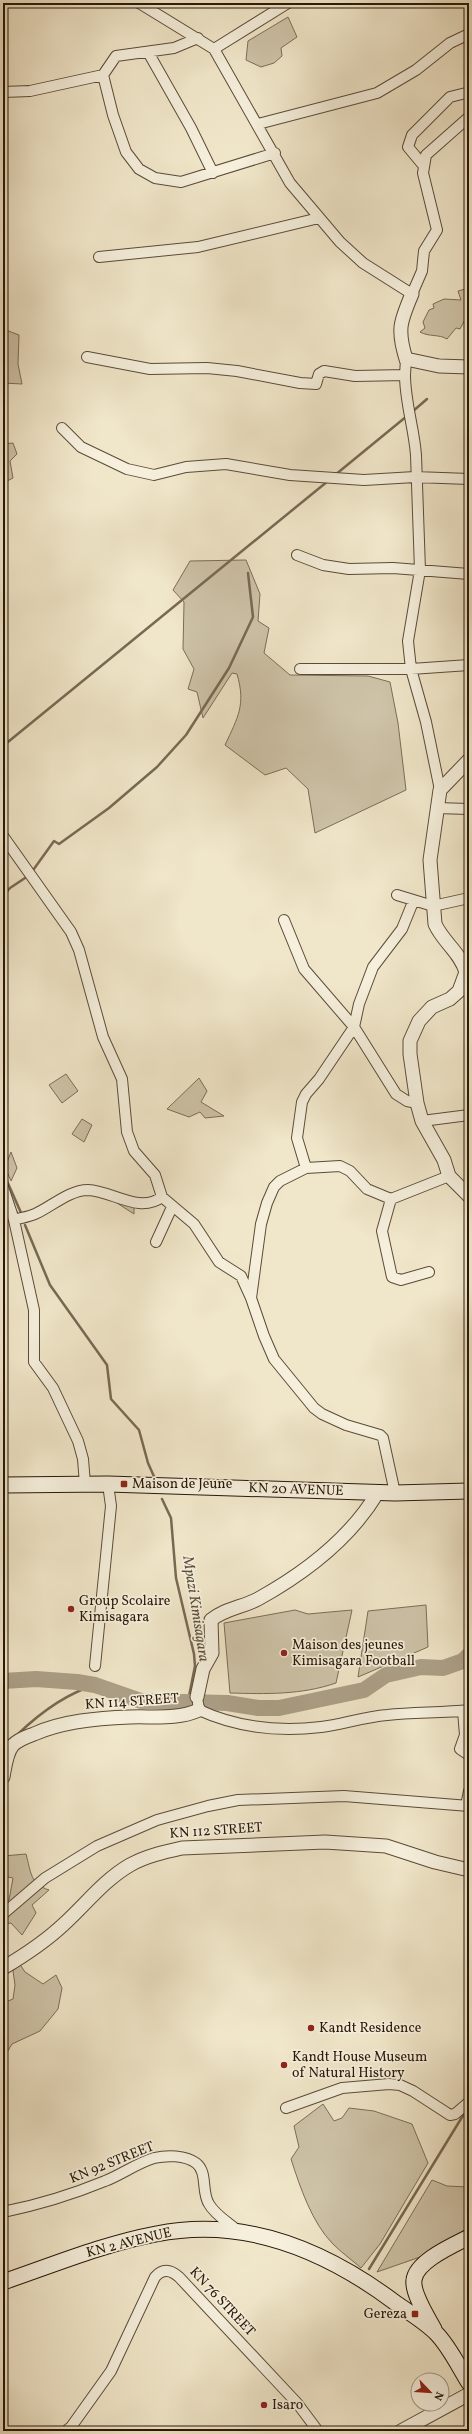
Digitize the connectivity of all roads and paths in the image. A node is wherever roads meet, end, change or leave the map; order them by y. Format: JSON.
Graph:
{"nodes":[{"id":1,"x":139,"y":3,"type":"edge"},
{"id":2,"x":288,"y":3,"type":"edge"},
{"id":3,"x":469,"y":34,"type":"edge"},
{"id":4,"x":198,"y":38,"type":"junction"},
{"id":5,"x":214,"y":49,"type":"junction"},
{"id":6,"x":148,"y":52,"type":"junction"},
{"id":7,"x":103,"y":75,"type":"junction"},
{"id":8,"x":3,"y":92,"type":"edge"},
{"id":9,"x":468,"y":94,"type":"edge"},
{"id":10,"x":469,"y":117,"type":"edge"},
{"id":11,"x":258,"y":124,"type":"junction"},
{"id":12,"x":275,"y":153,"type":"junction"},
{"id":13,"x":423,"y":165,"type":"junction"},
{"id":14,"x":213,"y":173,"type":"junction"},
{"id":15,"x":319,"y":218,"type":"junction"},
{"id":16,"x":99,"y":257,"type":"dead end"},
{"id":17,"x":412,"y":294,"type":"junction"},
{"id":18,"x":87,"y":357,"type":"dead end"},
{"id":19,"x":406,"y":359,"type":"junction"},
{"id":20,"x":469,"y":367,"type":"edge"},
{"id":21,"x":405,"y":375,"type":"junction"},
{"id":22,"x":62,"y":428,"type":"dead end"},
{"id":23,"x":415,"y":477,"type":"junction"},
{"id":24,"x":469,"y":479,"type":"edge"},
{"id":25,"x":297,"y":555,"type":"dead end"},
{"id":26,"x":420,"y":570,"type":"junction"},
{"id":27,"x":469,"y":574,"type":"edge"},
{"id":28,"x":469,"y":665,"type":"edge"},
{"id":29,"x":300,"y":669,"type":"dead end"},
{"id":30,"x":411,"y":669,"type":"junction"},
{"id":31,"x":469,"y":760,"type":"edge"},
{"id":32,"x":440,"y":790,"type":"junction"},
{"id":33,"x":436,"y":808,"type":"junction"},
{"id":34,"x":469,"y":809,"type":"edge"},
{"id":35,"x":3,"y":836,"type":"edge"},
{"id":36,"x":397,"y":895,"type":"dead end"},
{"id":37,"x":469,"y":898,"type":"edge"},
{"id":38,"x":413,"y":902,"type":"junction"},
{"id":39,"x":432,"y":906,"type":"junction"},
{"id":40,"x":284,"y":920,"type":"dead end"},
{"id":41,"x":354,"y":1026,"type":"junction"},
{"id":42,"x":417,"y":1103,"type":"junction"},
{"id":43,"x":469,"y":1116,"type":"edge"},
{"id":44,"x":422,"y":1121,"type":"junction"},
{"id":45,"x":306,"y":1168,"type":"junction"},
{"id":46,"x":449,"y":1176,"type":"junction"},
{"id":47,"x":3,"y":1187,"type":"edge"},
{"id":48,"x":469,"y":1196,"type":"edge"},
{"id":49,"x":162,"y":1197,"type":"junction"},
{"id":50,"x":391,"y":1199,"type":"junction"},
{"id":51,"x":172,"y":1207,"type":"junction"},
{"id":52,"x":14,"y":1220,"type":"junction"},
{"id":53,"x":156,"y":1242,"type":"dead end"},
{"id":54,"x":429,"y":1272,"type":"dead end"},
{"id":55,"x":251,"y":1298,"type":"junction"},
{"id":56,"x":85,"y":1484,"type":"junction"},
{"id":57,"x":108,"y":1484,"type":"junction"},
{"id":58,"x":3,"y":1485,"type":"edge"},
{"id":59,"x":469,"y":1491,"type":"edge"},
{"id":60,"x":378,"y":1492,"type":"junction"},
{"id":61,"x":395,"y":1493,"type":"junction"},
{"id":62,"x":95,"y":1666,"type":"dead end"},
{"id":63,"x":197,"y":1697,"type":"joint"},
{"id":64,"x":199,"y":1710,"type":"junction"},
{"id":65,"x":466,"y":1710,"type":"edge"},
{"id":66,"x":469,"y":1755,"type":"edge"},
{"id":67,"x":3,"y":1777,"type":"edge"},
{"id":68,"x":469,"y":1791,"type":"edge"},
{"id":69,"x":467,"y":1806,"type":"edge"},
{"id":70,"x":469,"y":1870,"type":"edge"},
{"id":71,"x":3,"y":1914,"type":"edge"},
{"id":72,"x":3,"y":1968,"type":"edge"},
{"id":73,"x":469,"y":2102,"type":"edge"},
{"id":74,"x":286,"y":2108,"type":"dead end"},
{"id":75,"x":3,"y":2212,"type":"edge"},
{"id":76,"x":238,"y":2231,"type":"junction"},
{"id":77,"x":469,"y":2237,"type":"edge"},
{"id":78,"x":3,"y":2282,"type":"edge"},
{"id":79,"x":436,"y":2333,"type":"junction"},
{"id":80,"x":469,"y":2383,"type":"edge"},
{"id":81,"x":469,"y":2394,"type":"edge"},
{"id":82,"x":71,"y":2430,"type":"edge"},
{"id":83,"x":318,"y":2431,"type":"edge"},
{"id":84,"x":401,"y":2431,"type":"edge"}],
"edges":[{"from":1,"to":4,"type":"street"},
{"from":2,"to":5,"type":"street"},
{"from":3,"to":11,"type":"street"},
{"from":4,"to":5,"type":"street"},
{"from":4,"to":6,"type":"street"},
{"from":5,"to":11,"type":"street"},
{"from":6,"to":7,"type":"street"},
{"from":6,"to":14,"type":"street"},
{"from":7,"to":8,"type":"street"},
{"from":7,"to":14,"type":"street"},
{"from":9,"to":13,"type":"street"},
{"from":10,"to":13,"type":"street"},
{"from":11,"to":12,"type":"street"},
{"from":12,"to":14,"type":"street"},
{"from":12,"to":15,"type":"street"},
{"from":13,"to":17,"type":"street"},
{"from":15,"to":16,"type":"street"},
{"from":15,"to":17,"type":"street"},
{"from":17,"to":19,"type":"street"},
{"from":18,"to":21,"type":"street"},
{"from":19,"to":20,"type":"street"},
{"from":19,"to":21,"type":"street"},
{"from":21,"to":23,"type":"street"},
{"from":22,"to":23,"type":"street"},
{"from":23,"to":24,"type":"street"},
{"from":23,"to":26,"type":"street"},
{"from":25,"to":26,"type":"street"},
{"from":26,"to":27,"type":"street"},
{"from":26,"to":30,"type":"street"},
{"from":28,"to":30,"type":"street"},
{"from":29,"to":30,"type":"street"},
{"from":30,"to":32,"type":"street"},
{"from":31,"to":32,"type":"street"},
{"from":32,"to":33,"type":"street"},
{"from":33,"to":34,"type":"street"},
{"from":33,"to":39,"type":"street"},
{"from":35,"to":49,"type":"street"},
{"from":36,"to":38,"type":"street"},
{"from":37,"to":39,"type":"street"},
{"from":38,"to":39,"type":"street"},
{"from":38,"to":41,"type":"street"},
{"from":39,"to":42,"type":"street"},
{"from":40,"to":41,"type":"street"},
{"from":41,"to":42,"type":"street"},
{"from":41,"to":45,"type":"street"},
{"from":42,"to":44,"type":"street"},
{"from":43,"to":44,"type":"street"},
{"from":44,"to":46,"type":"street"},
{"from":45,"to":50,"type":"street"},
{"from":45,"to":55,"type":"street"},
{"from":46,"to":48,"type":"street"},
{"from":46,"to":50,"type":"street"},
{"from":47,"to":52,"type":"street"},
{"from":49,"to":51,"type":"street"},
{"from":49,"to":52,"type":"street"},
{"from":50,"to":54,"type":"street"},
{"from":51,"to":53,"type":"street"},
{"from":51,"to":55,"type":"street"},
{"from":52,"to":56,"type":"street"},
{"from":55,"to":61,"type":"street"},
{"from":56,"to":57,"type":"main road","name":"KN 20 AVENUE"},
{"from":56,"to":58,"type":"main road","name":"KN 20 AVENUE"},
{"from":57,"to":60,"type":"main road","name":"KN 20 AVENUE"},
{"from":57,"to":62,"type":"street"},
{"from":59,"to":61,"type":"main road","name":"KN 20 AVENUE"},
{"from":60,"to":61,"type":"main road","name":"KN 20 AVENUE"},
{"from":60,"to":63,"type":"street","name":"KN 114 STREET"},
{"from":63,"to":64,"type":"street","name":"KN 114 STREET"},
{"from":64,"to":65,"type":"street"},
{"from":64,"to":67,"type":"street","name":"KN 114 STREET"},
{"from":65,"to":66,"type":"street"},
{"from":68,"to":69,"type":"street"},
{"from":69,"to":71,"type":"street"},
{"from":70,"to":72,"type":"street","name":"KN 112 STREET"},
{"from":73,"to":74,"type":"street"},
{"from":75,"to":76,"type":"street","name":"KN 92 STREET"},
{"from":76,"to":78,"type":"main road","name":"KN 2 AVENUE"},
{"from":76,"to":79,"type":"main road","name":"KN 2 AVENUE"},
{"from":77,"to":79,"type":"main road"},
{"from":79,"to":80,"type":"main road","name":"KN 2 AVENUE"},
{"from":81,"to":84,"type":"street"},
{"from":82,"to":83,"type":"street","name":"KN 76 STREET"}]}
